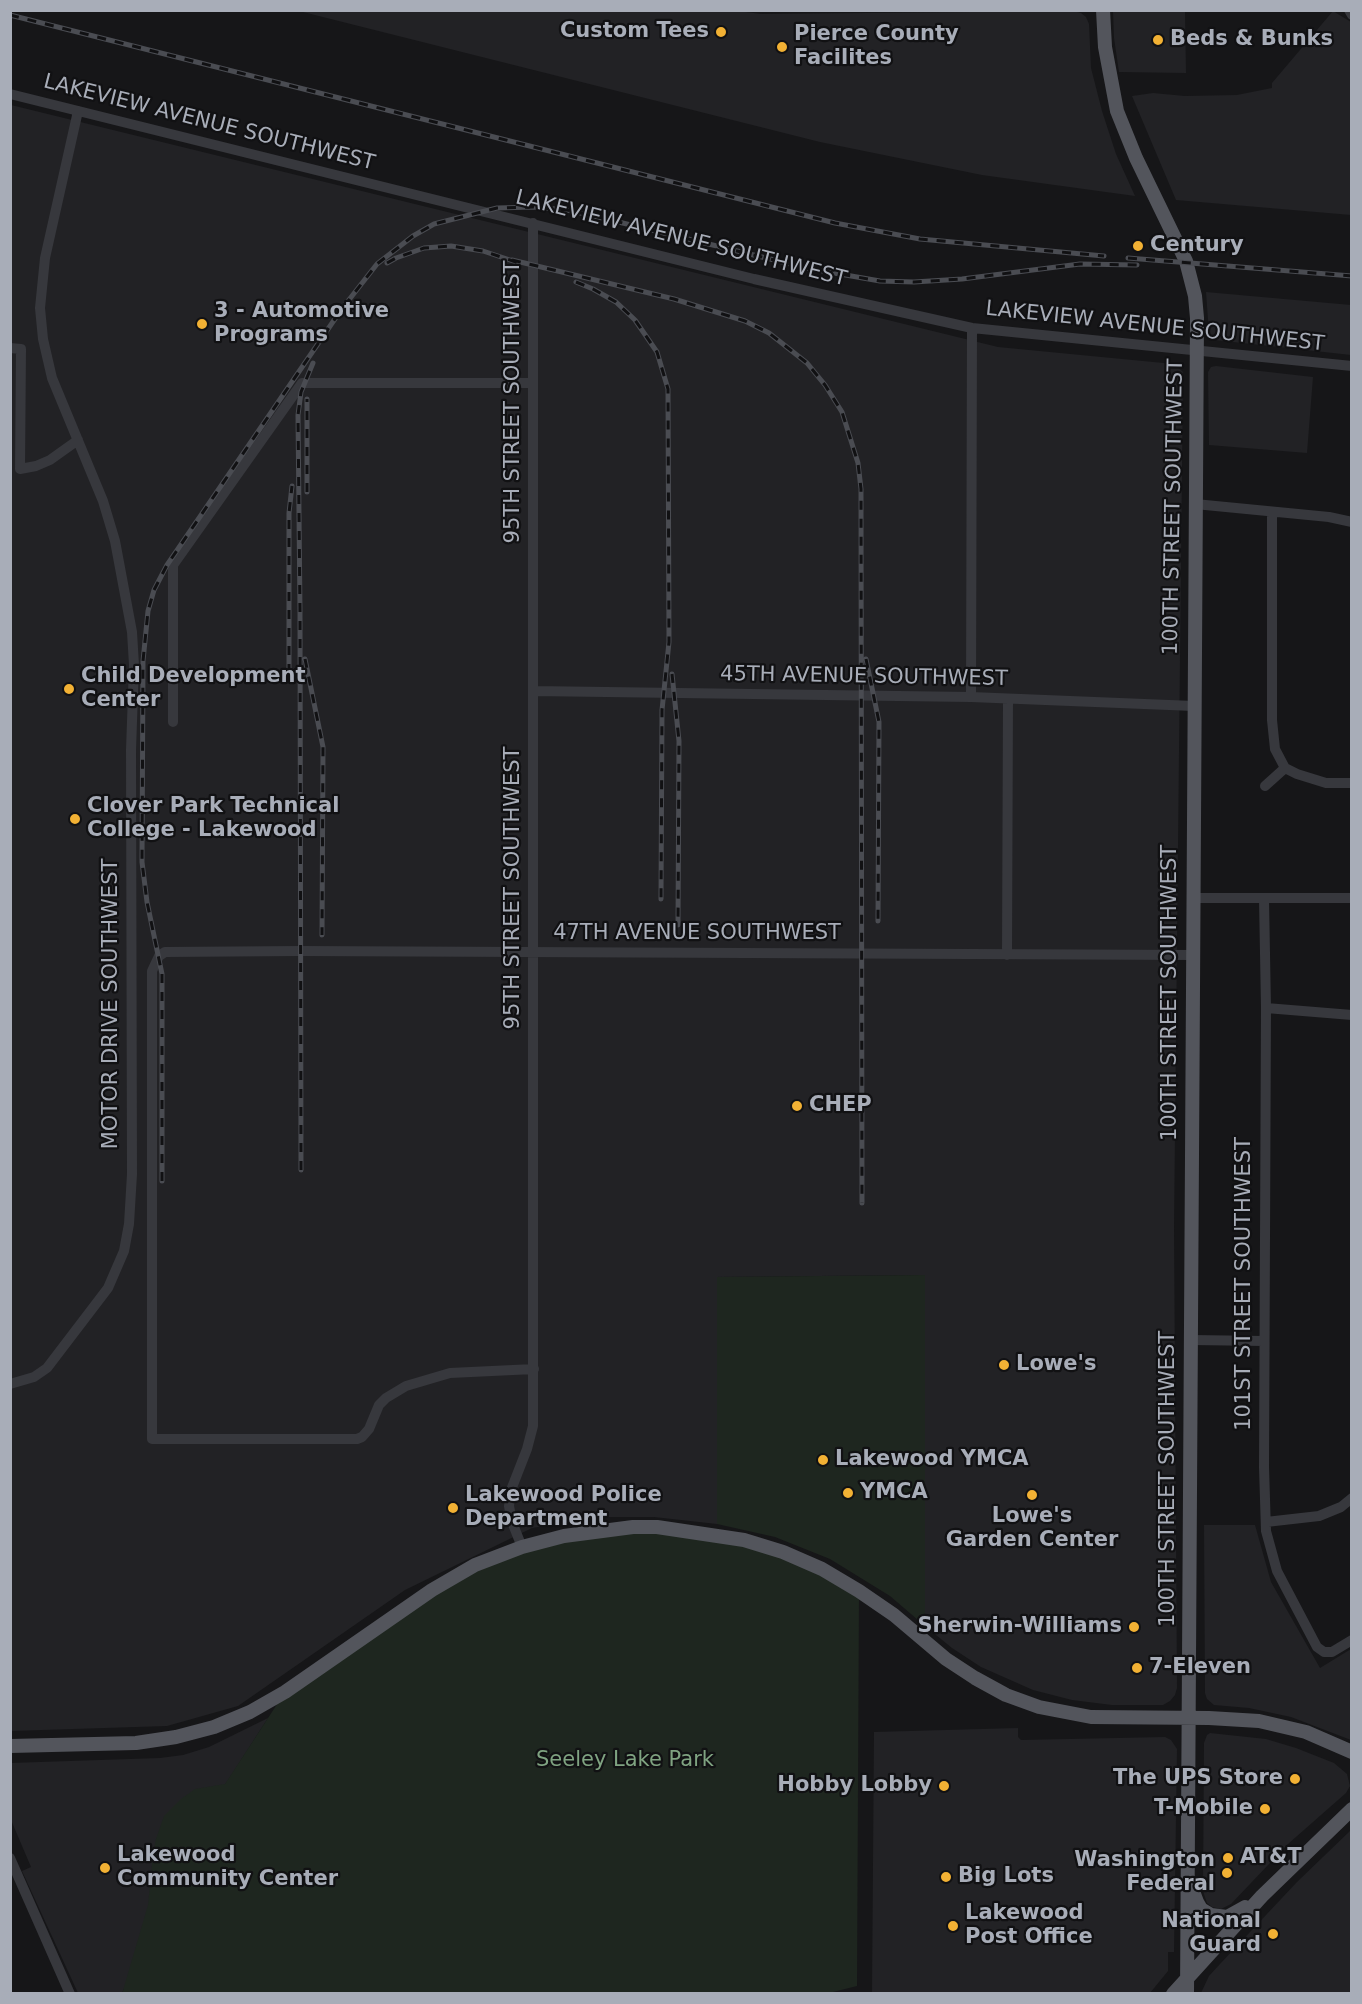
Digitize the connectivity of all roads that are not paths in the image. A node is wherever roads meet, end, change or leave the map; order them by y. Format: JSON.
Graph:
{"nodes":[{"id":1,"x":1103,"y":10,"type":"edge"},
{"id":2,"x":1349,"y":10,"type":"edge"},
{"id":3,"x":1352,"y":15,"type":"edge"},
{"id":4,"x":10,"y":94,"type":"edge"},
{"id":5,"x":78,"y":111,"type":"junction"},
{"id":6,"x":533,"y":223,"type":"junction"},
{"id":7,"x":972,"y":328,"type":"junction"},
{"id":8,"x":10,"y":348,"type":"edge"},
{"id":9,"x":1197,"y":351,"type":"junction"},
{"id":10,"x":1352,"y":366,"type":"edge"},
{"id":11,"x":533,"y":383,"type":"junction"},
{"id":12,"x":78,"y":440,"type":"junction"},
{"id":13,"x":1195,"y":504,"type":"junction"},
{"id":14,"x":1272,"y":513,"type":"junction"},
{"id":15,"x":1352,"y":522,"type":"edge"},
{"id":16,"x":533,"y":691,"type":"junction"},
{"id":17,"x":971,"y":697,"type":"junction"},
{"id":18,"x":1008,"y":699,"type":"junction"},
{"id":19,"x":1194,"y":706,"type":"junction"},
{"id":20,"x":173,"y":722,"type":"dead end"},
{"id":21,"x":1285,"y":768,"type":"junction"},
{"id":22,"x":1352,"y":783,"type":"edge"},
{"id":23,"x":1265,"y":786,"type":"dead end"},
{"id":24,"x":1193,"y":898,"type":"junction"},
{"id":25,"x":1352,"y":898,"type":"edge"},
{"id":26,"x":1264,"y":899,"type":"junction"},
{"id":27,"x":533,"y":952,"type":"junction"},
{"id":28,"x":1007,"y":955,"type":"junction"},
{"id":29,"x":1193,"y":955,"type":"junction"},
{"id":30,"x":1266,"y":1008,"type":"junction"},
{"id":31,"x":1352,"y":1015,"type":"edge"},
{"id":32,"x":1191,"y":1340,"type":"junction"},
{"id":33,"x":1264,"y":1341,"type":"junction"},
{"id":34,"x":534,"y":1369,"type":"junction"},
{"id":35,"x":10,"y":1384,"type":"edge"},
{"id":36,"x":1352,"y":1498,"type":"edge"},
{"id":37,"x":1266,"y":1522,"type":"junction"},
{"id":38,"x":522,"y":1546,"type":"junction"},
{"id":39,"x":1352,"y":1640,"type":"edge"},
{"id":40,"x":1188,"y":1717,"type":"junction"},
{"id":41,"x":10,"y":1746,"type":"edge"},
{"id":42,"x":1352,"y":1752,"type":"edge"},
{"id":43,"x":1352,"y":1809,"type":"edge"},
{"id":44,"x":1352,"y":1819,"type":"edge"},
{"id":45,"x":1328,"y":1830,"type":"junction"},
{"id":46,"x":10,"y":1858,"type":"edge"},
{"id":47,"x":1188,"y":1874,"type":"junction"},
{"id":48,"x":1262,"y":1896,"type":"junction"},
{"id":49,"x":1187,"y":1976,"type":"junction"},
{"id":50,"x":70,"y":1994,"type":"edge"},
{"id":51,"x":1173,"y":1994,"type":"edge"},
{"id":52,"x":1187,"y":1994,"type":"edge"}],
"edges":[{"from":1,"to":9,"type":"main road","name":"100TH STREET SOUTHWEST"},
{"from":2,"to":3,"type":"street"},
{"from":4,"to":5,"type":"street","name":"LAKEVIEW AVENUE SOUTHWEST"},
{"from":5,"to":6,"type":"street","name":"LAKEVIEW AVENUE SOUTHWEST"},
{"from":5,"to":12,"type":"street","name":"MOTOR DRIVE SOUTHWEST"},
{"from":6,"to":7,"type":"street","name":"LAKEVIEW AVENUE SOUTHWEST"},
{"from":6,"to":11,"type":"street","name":"95TH STREET SOUTHWEST"},
{"from":7,"to":9,"type":"street","name":"LAKEVIEW AVENUE SOUTHWEST"},
{"from":7,"to":17,"type":"street"},
{"from":8,"to":12,"type":"street"},
{"from":9,"to":10,"type":"street","name":"LAKEVIEW AVENUE SOUTHWEST"},
{"from":9,"to":13,"type":"main road","name":"100TH STREET SOUTHWEST"},
{"from":11,"to":16,"type":"street","name":"95TH STREET SOUTHWEST"},
{"from":11,"to":20,"type":"street"},
{"from":12,"to":35,"type":"street","name":"MOTOR DRIVE SOUTHWEST"},
{"from":13,"to":14,"type":"street"},
{"from":13,"to":19,"type":"main road","name":"100TH STREET SOUTHWEST"},
{"from":14,"to":15,"type":"street"},
{"from":14,"to":21,"type":"street"},
{"from":16,"to":17,"type":"street","name":"45TH AVENUE SOUTHWEST"},
{"from":16,"to":27,"type":"street","name":"95TH STREET SOUTHWEST"},
{"from":17,"to":18,"type":"street","name":"45TH AVENUE SOUTHWEST"},
{"from":18,"to":19,"type":"street","name":"45TH AVENUE SOUTHWEST"},
{"from":18,"to":28,"type":"street"},
{"from":19,"to":24,"type":"main road","name":"100TH STREET SOUTHWEST"},
{"from":21,"to":22,"type":"street"},
{"from":21,"to":23,"type":"street"},
{"from":24,"to":26,"type":"street"},
{"from":24,"to":29,"type":"main road","name":"100TH STREET SOUTHWEST"},
{"from":25,"to":26,"type":"street"},
{"from":26,"to":30,"type":"street","name":"101ST STREET SOUTHWEST"},
{"from":27,"to":28,"type":"street","name":"47TH AVENUE SOUTHWEST"},
{"from":27,"to":34,"type":"street","name":"95TH STREET SOUTHWEST"},
{"from":27,"to":34,"type":"street","name":"47TH AVENUE SOUTHWEST"},
{"from":28,"to":29,"type":"street","name":"47TH AVENUE SOUTHWEST"},
{"from":29,"to":32,"type":"main road","name":"100TH STREET SOUTHWEST"},
{"from":30,"to":31,"type":"street"},
{"from":30,"to":33,"type":"street","name":"101ST STREET SOUTHWEST"},
{"from":32,"to":33,"type":"street"},
{"from":32,"to":40,"type":"main road","name":"100TH STREET SOUTHWEST"},
{"from":33,"to":37,"type":"street","name":"101ST STREET SOUTHWEST"},
{"from":34,"to":38,"type":"street","name":"95TH STREET SOUTHWEST"},
{"from":36,"to":37,"type":"street"},
{"from":37,"to":39,"type":"street","name":"101ST STREET SOUTHWEST"},
{"from":38,"to":40,"type":"main road"},
{"from":38,"to":41,"type":"main road"},
{"from":40,"to":42,"type":"main road"},
{"from":40,"to":47,"type":"main road","name":"100TH STREET SOUTHWEST"},
{"from":43,"to":45,"type":"main road"},
{"from":44,"to":45,"type":"main road"},
{"from":45,"to":48,"type":"main road"},
{"from":46,"to":50,"type":"street"},
{"from":47,"to":48,"type":"main road"},
{"from":47,"to":49,"type":"main road","name":"100TH STREET SOUTHWEST"},
{"from":48,"to":49,"type":"main road"},
{"from":49,"to":51,"type":"main road"},
{"from":49,"to":52,"type":"main road","name":"100TH STREET SOUTHWEST"}]}
